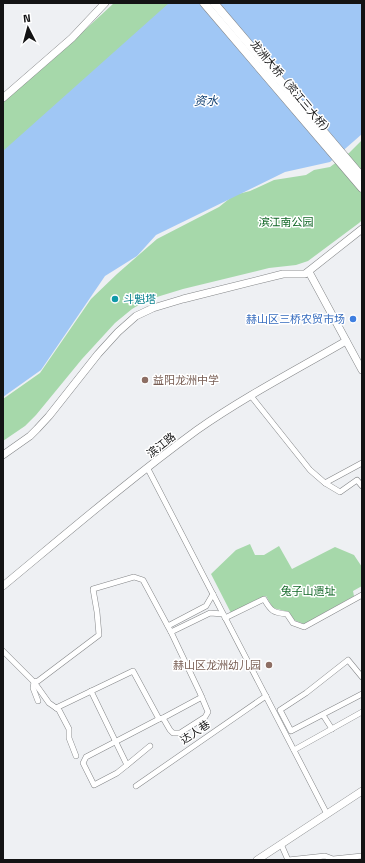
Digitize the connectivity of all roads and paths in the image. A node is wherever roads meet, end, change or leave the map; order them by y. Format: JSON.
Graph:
{"nodes":[{"id":1,"x":105,"y":3,"type":"edge"},
{"id":2,"x":204,"y":3,"type":"edge"},
{"id":3,"x":214,"y":3,"type":"edge"},
{"id":4,"x":3,"y":98,"type":"edge"},
{"id":5,"x":362,"y":177,"type":"edge"},
{"id":6,"x":362,"y":188,"type":"edge"},
{"id":7,"x":362,"y":229,"type":"edge"},
{"id":8,"x":308,"y":272,"type":"junction"},
{"id":9,"x":346,"y":341,"type":"junction"},
{"id":10,"x":362,"y":370,"type":"edge"},
{"id":11,"x":251,"y":396,"type":"junction"},
{"id":12,"x":3,"y":455,"type":"edge"},
{"id":13,"x":362,"y":462,"type":"edge"},
{"id":14,"x":148,"y":469,"type":"junction"},
{"id":15,"x":325,"y":483,"type":"junction"},
{"id":16,"x":362,"y":486,"type":"edge"},
{"id":17,"x":3,"y":586,"type":"edge"},
{"id":18,"x":213,"y":594,"type":"junction"},
{"id":19,"x":362,"y":595,"type":"edge"},
{"id":20,"x":224,"y":616,"type":"junction"},
{"id":21,"x":168,"y":626,"type":"junction"},
{"id":22,"x":171,"y":632,"type":"junction"},
{"id":23,"x":3,"y":651,"type":"edge"},
{"id":24,"x":362,"y":677,"type":"edge"},
{"id":25,"x":34,"y":682,"type":"junction"},
{"id":26,"x":91,"y":692,"type":"junction"},
{"id":27,"x":362,"y":694,"type":"edge"},
{"id":28,"x":266,"y":696,"type":"junction"},
{"id":29,"x":202,"y":697,"type":"junction"},
{"id":30,"x":38,"y":701,"type":"dead end"},
{"id":31,"x":56,"y":708,"type":"junction"},
{"id":32,"x":362,"y":712,"type":"edge"},
{"id":33,"x":323,"y":715,"type":"junction"},
{"id":34,"x":161,"y":718,"type":"junction"},
{"id":35,"x":332,"y":729,"type":"junction"},
{"id":36,"x":115,"y":742,"type":"junction"},
{"id":37,"x":150,"y":746,"type":"dead end"},
{"id":38,"x":294,"y":750,"type":"junction"},
{"id":39,"x":76,"y":756,"type":"dead end"},
{"id":40,"x":127,"y":766,"type":"junction"},
{"id":41,"x":136,"y":786,"type":"dead end"},
{"id":42,"x":362,"y":792,"type":"edge"},
{"id":43,"x":327,"y":814,"type":"junction"},
{"id":44,"x":281,"y":844,"type":"junction"},
{"id":45,"x":362,"y":856,"type":"edge"},
{"id":46,"x":331,"y":859,"type":"edge"},
{"id":47,"x":257,"y":860,"type":"edge"},
{"id":48,"x":288,"y":860,"type":"edge"}],
"edges":[{"from":1,"to":4,"type":"street"},
{"from":2,"to":6,"type":"main road","name":"龙洲大桥（资江三大桥）"},
{"from":3,"to":5,"type":"main road","name":"龙洲大桥（资江三大桥）"},
{"from":7,"to":8,"type":"street"},
{"from":8,"to":9,"type":"street"},
{"from":8,"to":12,"type":"street"},
{"from":9,"to":10,"type":"street"},
{"from":9,"to":11,"type":"street","name":"滨江路"},
{"from":11,"to":14,"type":"street","name":"滨江路"},
{"from":11,"to":15,"type":"street"},
{"from":13,"to":15,"type":"street"},
{"from":14,"to":17,"type":"street","name":"滨江路"},
{"from":14,"to":18,"type":"street"},
{"from":15,"to":16,"type":"street"},
{"from":18,"to":20,"type":"street"},
{"from":18,"to":21,"type":"street"},
{"from":19,"to":20,"type":"street"},
{"from":20,"to":22,"type":"street"},
{"from":20,"to":28,"type":"street"},
{"from":21,"to":22,"type":"street"},
{"from":21,"to":25,"type":"street"},
{"from":22,"to":29,"type":"street"},
{"from":23,"to":25,"type":"street"},
{"from":24,"to":33,"type":"street"},
{"from":25,"to":30,"type":"street"},
{"from":25,"to":31,"type":"street"},
{"from":26,"to":31,"type":"street"},
{"from":26,"to":34,"type":"street"},
{"from":26,"to":36,"type":"street"},
{"from":27,"to":33,"type":"street"},
{"from":28,"to":38,"type":"street"},
{"from":28,"to":41,"type":"street","name":"达人巷"},
{"from":29,"to":34,"type":"street"},
{"from":29,"to":34,"type":"street"},
{"from":31,"to":39,"type":"street"},
{"from":32,"to":35,"type":"street"},
{"from":33,"to":35,"type":"street"},
{"from":34,"to":36,"type":"street"},
{"from":35,"to":38,"type":"street"},
{"from":36,"to":40,"type":"street"},
{"from":36,"to":40,"type":"street"},
{"from":37,"to":40,"type":"street"},
{"from":38,"to":43,"type":"street"},
{"from":42,"to":43,"type":"street"},
{"from":43,"to":44,"type":"street"},
{"from":44,"to":47,"type":"street"},
{"from":44,"to":48,"type":"street"},
{"from":45,"to":46,"type":"street"},
{"from":46,"to":48,"type":"street"}]}
